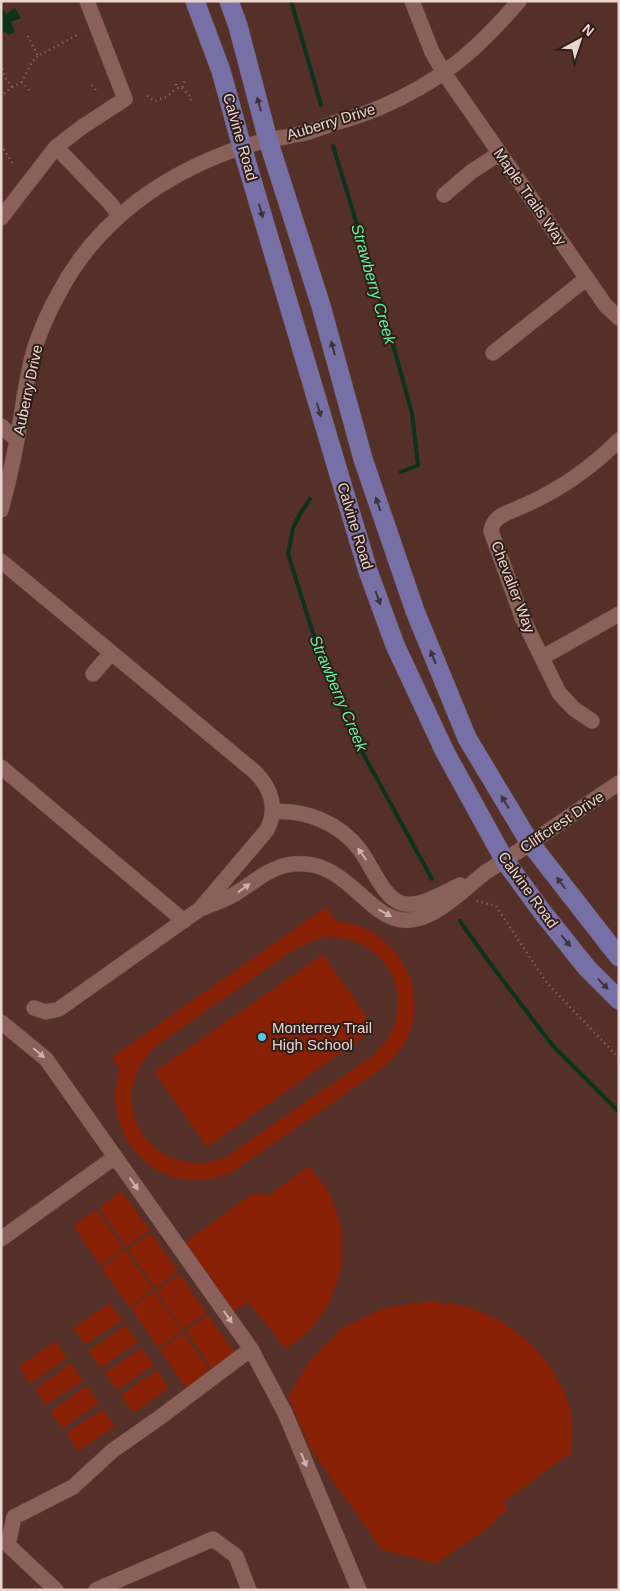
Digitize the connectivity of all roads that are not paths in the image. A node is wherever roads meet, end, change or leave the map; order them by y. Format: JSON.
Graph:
{"nodes":[{"id":1,"x":87,"y":1,"type":"edge"},
{"id":2,"x":195,"y":1,"type":"edge"},
{"id":3,"x":228,"y":1,"type":"edge"},
{"id":4,"x":412,"y":1,"type":"edge"},
{"id":5,"x":519,"y":1,"type":"edge"},
{"id":6,"x":444,"y":73,"type":"junction"},
{"id":7,"x":268,"y":140,"type":"junction"},
{"id":8,"x":56,"y":147,"type":"junction"},
{"id":9,"x":242,"y":147,"type":"junction"},
{"id":10,"x":500,"y":153,"type":"junction"},
{"id":11,"x":444,"y":195,"type":"dead end"},
{"id":12,"x":7,"y":198,"type":"edge"},
{"id":13,"x":119,"y":215,"type":"junction"},
{"id":14,"x":1,"y":218,"type":"edge"},
{"id":15,"x":587,"y":278,"type":"junction"},
{"id":16,"x":619,"y":318,"type":"edge"},
{"id":17,"x":493,"y":353,"type":"dead end"},
{"id":18,"x":1,"y":426,"type":"edge"},
{"id":19,"x":18,"y":440,"type":"junction"},
{"id":20,"x":619,"y":440,"type":"edge"},
{"id":21,"x":1,"y":510,"type":"edge"},
{"id":22,"x":1,"y":561,"type":"edge"},
{"id":23,"x":619,"y":614,"type":"edge"},
{"id":24,"x":111,"y":652,"type":"junction"},
{"id":25,"x":543,"y":657,"type":"junction"},
{"id":26,"x":94,"y":674,"type":"dead end"},
{"id":27,"x":592,"y":721,"type":"dead end"},
{"id":28,"x":1,"y":767,"type":"edge"},
{"id":29,"x":619,"y":783,"type":"edge"},
{"id":30,"x":272,"y":812,"type":"junction"},
{"id":31,"x":530,"y":844,"type":"junction"},
{"id":32,"x":505,"y":860,"type":"junction"},
{"id":33,"x":484,"y":874,"type":"junction"},
{"id":34,"x":200,"y":909,"type":"junction"},
{"id":35,"x":184,"y":921,"type":"junction"},
{"id":36,"x":619,"y":957,"type":"edge"},
{"id":37,"x":619,"y":1000,"type":"edge"},
{"id":38,"x":34,"y":1008,"type":"dead end"},
{"id":39,"x":1,"y":1022,"type":"edge"},
{"id":40,"x":115,"y":1157,"type":"junction"},
{"id":41,"x":1,"y":1239,"type":"edge"},
{"id":42,"x":251,"y":1349,"type":"junction"},
{"id":43,"x":56,"y":1590,"type":"edge"},
{"id":44,"x":96,"y":1590,"type":"edge"},
{"id":45,"x":250,"y":1590,"type":"edge"},
{"id":46,"x":359,"y":1590,"type":"edge"}],
"edges":[{"from":1,"to":8,"type":"street"},
{"from":2,"to":9,"type":"main road","name":"Calvine Road"},
{"from":7,"to":3,"type":"main road","name":"Calvine Road","one_way":true},
{"from":4,"to":6,"type":"street","name":"Maple Trails Way"},
{"from":5,"to":6,"type":"street","name":"Auberry Drive"},
{"from":6,"to":7,"type":"street","name":"Auberry Drive"},
{"from":6,"to":10,"type":"street","name":"Maple Trails Way"},
{"from":7,"to":9,"type":"street","name":"Auberry Drive"},
{"from":31,"to":7,"type":"main road","name":"Calvine Road","one_way":true},
{"from":8,"to":12,"type":"street"},
{"from":8,"to":13,"type":"street"},
{"from":9,"to":13,"type":"street","name":"Auberry Drive"},
{"from":9,"to":32,"type":"main road","name":"Calvine Road","one_way":true},
{"from":10,"to":11,"type":"street"},
{"from":10,"to":15,"type":"street","name":"Maple Trails Way"},
{"from":12,"to":14,"type":"street"},
{"from":13,"to":19,"type":"street","name":"Auberry Drive"},
{"from":15,"to":16,"type":"street","name":"Maple Trails Way"},
{"from":15,"to":17,"type":"street"},
{"from":18,"to":19,"type":"street"},
{"from":19,"to":21,"type":"street","name":"Auberry Drive"},
{"from":20,"to":25,"type":"street","name":"Chevalier Way"},
{"from":22,"to":24,"type":"street"},
{"from":23,"to":25,"type":"street"},
{"from":24,"to":26,"type":"street"},
{"from":24,"to":30,"type":"street"},
{"from":25,"to":27,"type":"street","name":"Chevalier Way"},
{"from":28,"to":35,"type":"street"},
{"from":29,"to":31,"type":"street","name":"Cliffcrest Drive"},
{"from":33,"to":30,"type":"street","one_way":true},
{"from":30,"to":34,"type":"street"},
{"from":31,"to":32,"type":"street","name":"Cliffcrest Drive"},
{"from":36,"to":31,"type":"main road","name":"Calvine Road","one_way":true},
{"from":32,"to":33,"type":"street","name":"Cliffcrest Drive"},
{"from":32,"to":37,"type":"main road","name":"Calvine Road","one_way":true},
{"from":34,"to":33,"type":"street","one_way":true},
{"from":34,"to":35,"type":"street"},
{"from":35,"to":38,"type":"street"},
{"from":39,"to":40,"type":"street","one_way":true},
{"from":40,"to":41,"type":"street"},
{"from":40,"to":42,"type":"street","one_way":true},
{"from":42,"to":43,"type":"street"},
{"from":42,"to":46,"type":"street","one_way":true},
{"from":44,"to":45,"type":"street"}]}
